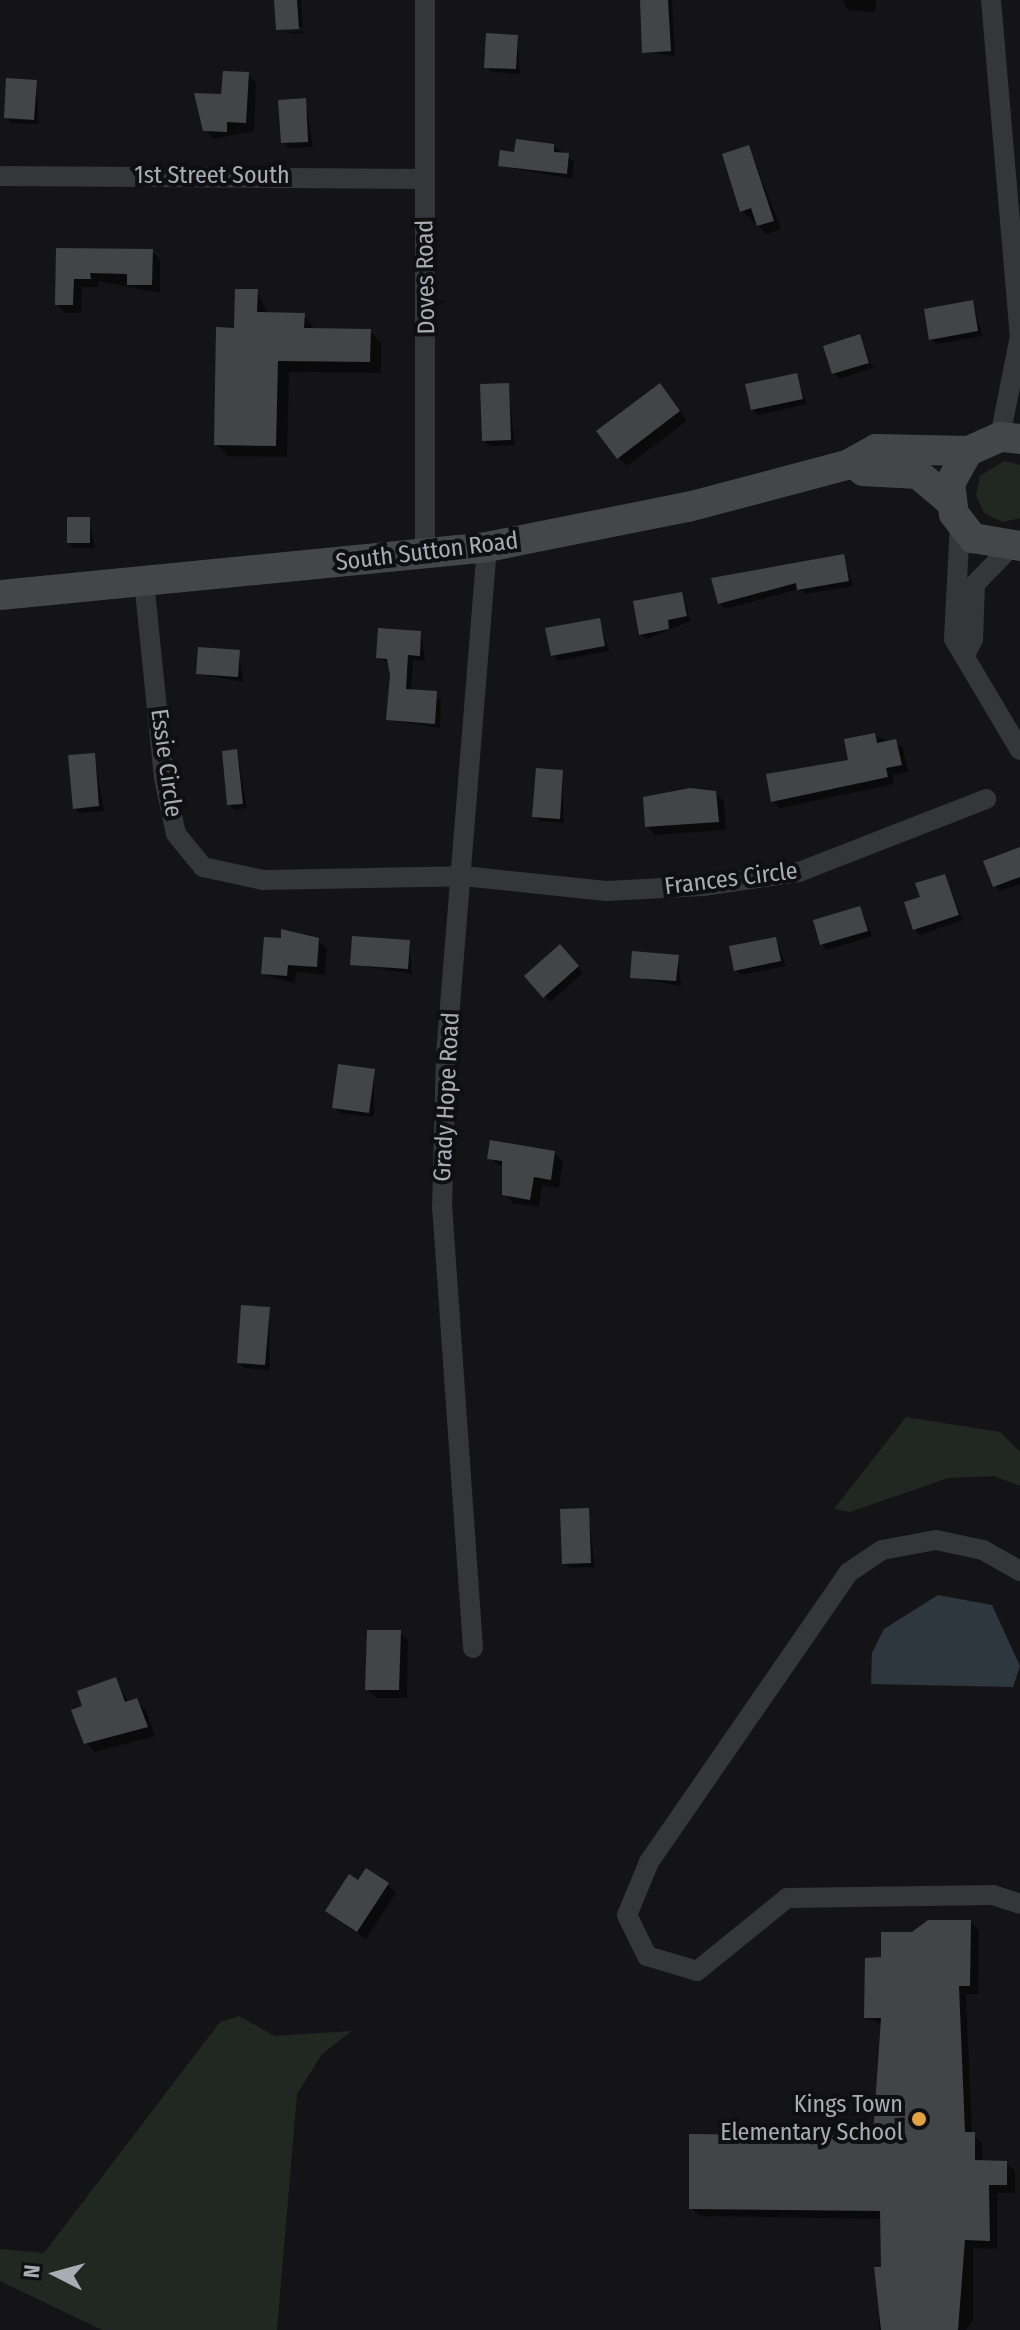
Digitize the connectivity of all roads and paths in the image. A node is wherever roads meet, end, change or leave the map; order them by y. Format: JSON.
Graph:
{"nodes":[{"id":1,"x":425,"y":0,"type":"edge"},
{"id":2,"x":991,"y":0,"type":"edge"},
{"id":3,"x":0,"y":176,"type":"edge"},
{"id":4,"x":424,"y":179,"type":"junction"},
{"id":5,"x":1020,"y":336,"type":"edge"},
{"id":6,"x":1010,"y":438,"type":"edge"},
{"id":7,"x":968,"y":451,"type":"junction"},
{"id":8,"x":847,"y":465,"type":"junction"},
{"id":9,"x":955,"y":513,"type":"junction"},
{"id":10,"x":487,"y":547,"type":"junction"},
{"id":11,"x":1014,"y":548,"type":"edge"},
{"id":12,"x":425,"y":554,"type":"junction"},
{"id":13,"x":144,"y":581,"type":"junction"},
{"id":14,"x":0,"y":595,"type":"edge"},
{"id":15,"x":966,"y":653,"type":"junction"},
{"id":16,"x":1020,"y":750,"type":"edge"},
{"id":17,"x":986,"y":799,"type":"dead end"},
{"id":18,"x":463,"y":876,"type":"junction"},
{"id":19,"x":1020,"y":1571,"type":"edge"},
{"id":20,"x":473,"y":1648,"type":"dead end"},
{"id":21,"x":1020,"y":1904,"type":"edge"}],
"edges":[{"from":1,"to":4,"type":"street","name":"Doves Road"},
{"from":2,"to":5,"type":"street"},
{"from":3,"to":4,"type":"street","name":"1st Street South"},
{"from":4,"to":12,"type":"street","name":"Doves Road"},
{"from":5,"to":6,"type":"street"},
{"from":6,"to":7,"type":"main road"},
{"from":7,"to":8,"type":"main road","name":"South Sutton Road"},
{"from":7,"to":9,"type":"main road"},
{"from":8,"to":9,"type":"main road","name":"South Sutton Road"},
{"from":8,"to":10,"type":"main road","name":"South Sutton Road"},
{"from":9,"to":11,"type":"main road","name":"South Sutton Road"},
{"from":9,"to":15,"type":"street"},
{"from":10,"to":12,"type":"main road","name":"South Sutton Road"},
{"from":10,"to":18,"type":"street","name":"Grady Hope Road"},
{"from":11,"to":15,"type":"street"},
{"from":12,"to":13,"type":"main road","name":"South Sutton Road"},
{"from":13,"to":14,"type":"main road","name":"South Sutton Road"},
{"from":13,"to":18,"type":"street","name":"Essie Circle"},
{"from":15,"to":16,"type":"street"},
{"from":17,"to":18,"type":"street","name":"Frances Circle"},
{"from":18,"to":20,"type":"street","name":"Grady Hope Road"},
{"from":19,"to":21,"type":"street"}]}
